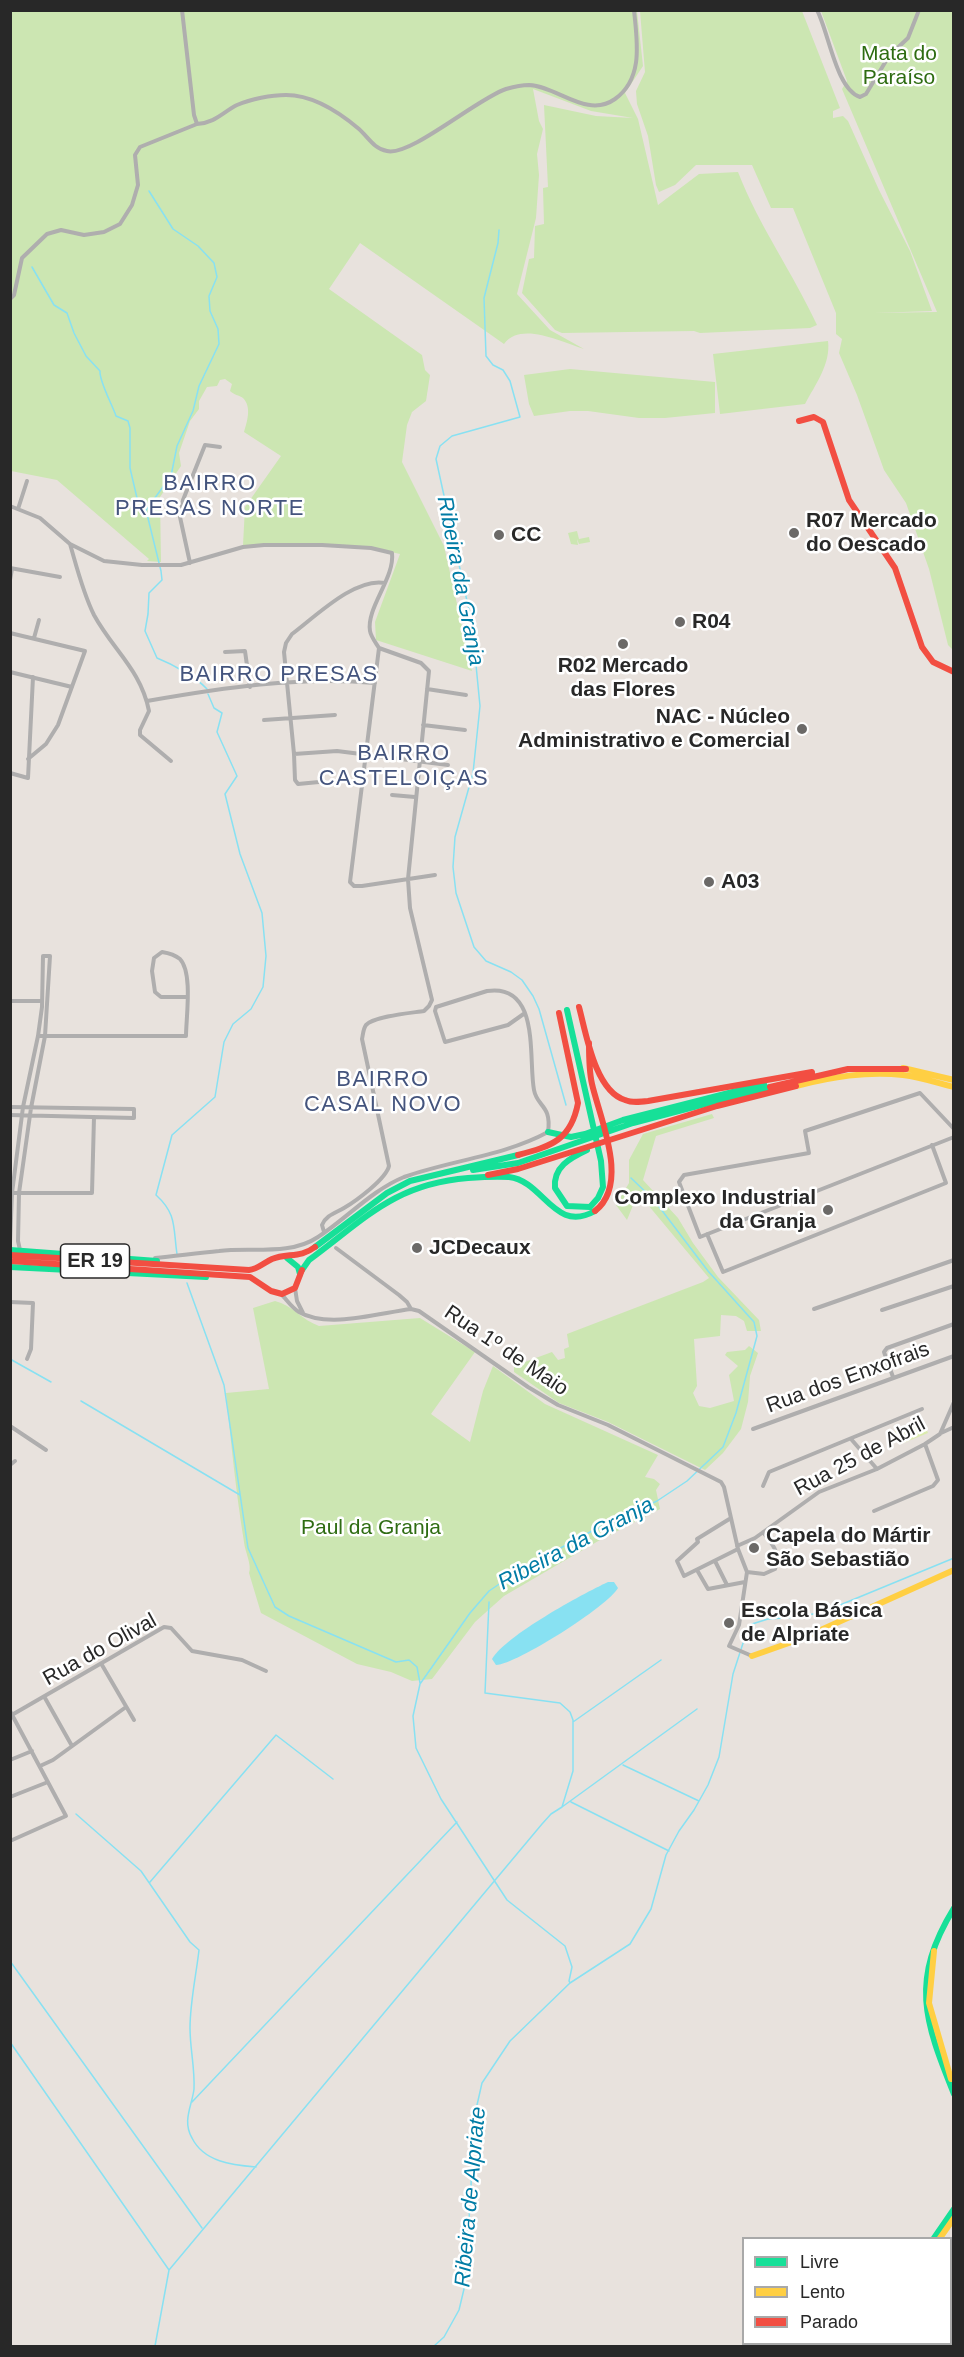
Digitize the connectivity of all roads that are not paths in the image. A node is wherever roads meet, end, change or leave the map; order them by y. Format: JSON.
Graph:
{"nodes":[{"id":1,"x":182,"y":10,"type":"edge"},
{"id":2,"x":634,"y":10,"type":"edge"},
{"id":3,"x":816,"y":10,"type":"edge"},
{"id":4,"x":919,"y":10,"type":"edge"},
{"id":5,"x":197,"y":124,"type":"junction"},
{"id":6,"x":10,"y":299,"type":"edge"},
{"id":7,"x":799,"y":421,"type":"dead end"},
{"id":8,"x":220,"y":447,"type":"dead end"},
{"id":9,"x":27,"y":481,"type":"dead end"},
{"id":10,"x":10,"y":506,"type":"edge"},
{"id":11,"x":18,"y":508,"type":"junction"},
{"id":12,"x":70,"y":544,"type":"junction"},
{"id":13,"x":190,"y":562,"type":"junction"},
{"id":14,"x":11,"y":568,"type":"edge"},
{"id":15,"x":60,"y":577,"type":"dead end"},
{"id":16,"x":10,"y":580,"type":"edge"},
{"id":17,"x":385,"y":583,"type":"junction"},
{"id":18,"x":39,"y":620,"type":"dead end"},
{"id":19,"x":10,"y":633,"type":"edge"},
{"id":20,"x":34,"y":638,"type":"junction"},
{"id":21,"x":379,"y":648,"type":"junction"},
{"id":22,"x":225,"y":652,"type":"dead end"},
{"id":23,"x":10,"y":672,"type":"edge"},
{"id":24,"x":954,"y":672,"type":"edge"},
{"id":25,"x":33,"y":677,"type":"junction"},
{"id":26,"x":375,"y":683,"type":"junction"},
{"id":27,"x":287,"y":684,"type":"junction"},
{"id":28,"x":72,"y":687,"type":"junction"},
{"id":29,"x":250,"y":687,"type":"junction"},
{"id":30,"x":427,"y":689,"type":"junction"},
{"id":31,"x":466,"y":695,"type":"dead end"},
{"id":32,"x":147,"y":701,"type":"junction"},
{"id":33,"x":335,"y":715,"type":"dead end"},
{"id":34,"x":290,"y":718,"type":"junction"},
{"id":35,"x":264,"y":720,"type":"dead end"},
{"id":36,"x":423,"y":725,"type":"junction"},
{"id":37,"x":465,"y":730,"type":"dead end"},
{"id":38,"x":294,"y":754,"type":"junction"},
{"id":39,"x":365,"y":756,"type":"junction"},
{"id":40,"x":28,"y":759,"type":"junction"},
{"id":41,"x":171,"y":761,"type":"dead end"},
{"id":42,"x":419,"y":761,"type":"junction"},
{"id":43,"x":448,"y":765,"type":"dead end"},
{"id":44,"x":10,"y":773,"type":"edge"},
{"id":45,"x":319,"y":782,"type":"dead end"},
{"id":46,"x":392,"y":795,"type":"dead end"},
{"id":47,"x":415,"y":797,"type":"junction"},
{"id":48,"x":435,"y":875,"type":"dead end"},
{"id":49,"x":408,"y":879,"type":"junction"},
{"id":50,"x":187,"y":997,"type":"junction"},
{"id":51,"x":10,"y":1001,"type":"edge"},
{"id":52,"x":42,"y":1001,"type":"junction"},
{"id":53,"x":579,"y":1007,"type":"dead end"},
{"id":54,"x":567,"y":1011,"type":"dead end"},
{"id":55,"x":525,"y":1013,"type":"junction"},
{"id":56,"x":559,"y":1013,"type":"dead end"},
{"id":57,"x":38,"y":1036,"type":"junction"},
{"id":58,"x":45,"y":1036,"type":"junction"},
{"id":59,"x":589,"y":1043,"type":"junction"},
{"id":60,"x":906,"y":1069,"type":"junction"},
{"id":61,"x":810,"y":1073,"type":"junction"},
{"id":62,"x":954,"y":1080,"type":"edge"},
{"id":63,"x":954,"y":1087,"type":"edge"},
{"id":64,"x":10,"y":1107,"type":"edge"},
{"id":65,"x":23,"y":1107,"type":"junction"},
{"id":66,"x":31,"y":1108,"type":"junction"},
{"id":67,"x":10,"y":1115,"type":"edge"},
{"id":68,"x":22,"y":1115,"type":"junction"},
{"id":69,"x":30,"y":1116,"type":"junction"},
{"id":70,"x":94,"y":1117,"type":"junction"},
{"id":71,"x":954,"y":1129,"type":"edge"},
{"id":72,"x":548,"y":1132,"type":"junction"},
{"id":73,"x":623,"y":1135,"type":"junction"},
{"id":74,"x":954,"y":1137,"type":"edge"},
{"id":75,"x":932,"y":1145,"type":"junction"},
{"id":76,"x":425,"y":1176,"type":"junction"},
{"id":77,"x":474,"y":1178,"type":"junction"},
{"id":78,"x":11,"y":1193,"type":"edge"},
{"id":79,"x":19,"y":1193,"type":"junction"},
{"id":80,"x":324,"y":1232,"type":"junction"},
{"id":81,"x":707,"y":1234,"type":"junction"},
{"id":82,"x":10,"y":1243,"type":"edge"},
{"id":83,"x":336,"y":1248,"type":"dead end"},
{"id":84,"x":10,"y":1250,"type":"edge"},
{"id":85,"x":20,"y":1250,"type":"junction"},
{"id":86,"x":10,"y":1255,"type":"edge"},
{"id":87,"x":287,"y":1258,"type":"junction"},
{"id":88,"x":142,"y":1259,"type":"junction"},
{"id":89,"x":954,"y":1260,"type":"edge"},
{"id":90,"x":10,"y":1261,"type":"edge"},
{"id":91,"x":266,"y":1263,"type":"junction"},
{"id":92,"x":180,"y":1265,"type":"junction"},
{"id":93,"x":10,"y":1266,"type":"edge"},
{"id":94,"x":300,"y":1274,"type":"junction"},
{"id":95,"x":225,"y":1275,"type":"junction"},
{"id":96,"x":264,"y":1284,"type":"junction"},
{"id":97,"x":954,"y":1286,"type":"edge"},
{"id":98,"x":296,"y":1288,"type":"junction"},
{"id":99,"x":282,"y":1295,"type":"junction"},
{"id":100,"x":10,"y":1302,"type":"edge"},
{"id":101,"x":411,"y":1309,"type":"junction"},
{"id":102,"x":814,"y":1309,"type":"dead end"},
{"id":103,"x":882,"y":1310,"type":"dead end"},
{"id":104,"x":304,"y":1314,"type":"junction"},
{"id":105,"x":954,"y":1324,"type":"edge"},
{"id":106,"x":954,"y":1356,"type":"edge"},
{"id":107,"x":27,"y":1359,"type":"dead end"},
{"id":108,"x":893,"y":1377,"type":"junction"},
{"id":109,"x":954,"y":1402,"type":"edge"},
{"id":110,"x":922,"y":1409,"type":"dead end"},
{"id":111,"x":10,"y":1426,"type":"edge"},
{"id":112,"x":954,"y":1427,"type":"edge"},
{"id":113,"x":753,"y":1429,"type":"dead end"},
{"id":114,"x":939,"y":1434,"type":"junction"},
{"id":115,"x":851,"y":1439,"type":"junction"},
{"id":116,"x":924,"y":1444,"type":"junction"},
{"id":117,"x":46,"y":1450,"type":"dead end"},
{"id":118,"x":877,"y":1469,"type":"junction"},
{"id":119,"x":763,"y":1486,"type":"dead end"},
{"id":120,"x":874,"y":1511,"type":"dead end"},
{"id":121,"x":731,"y":1518,"type":"junction"},
{"id":122,"x":763,"y":1532,"type":"junction"},
{"id":123,"x":738,"y":1547,"type":"junction"},
{"id":124,"x":715,"y":1561,"type":"junction"},
{"id":125,"x":697,"y":1569,"type":"junction"},
{"id":126,"x":954,"y":1570,"type":"edge"},
{"id":127,"x":747,"y":1572,"type":"junction"},
{"id":128,"x":745,"y":1582,"type":"junction"},
{"id":129,"x":727,"y":1585,"type":"junction"},
{"id":130,"x":749,"y":1655,"type":"joint"},
{"id":131,"x":102,"y":1665,"type":"junction"},
{"id":132,"x":266,"y":1671,"type":"dead end"},
{"id":133,"x":45,"y":1698,"type":"junction"},
{"id":134,"x":126,"y":1707,"type":"junction"},
{"id":135,"x":11,"y":1714,"type":"edge"},
{"id":136,"x":134,"y":1720,"type":"dead end"},
{"id":137,"x":72,"y":1746,"type":"junction"},
{"id":138,"x":32,"y":1751,"type":"junction"},
{"id":139,"x":10,"y":1760,"type":"edge"},
{"id":140,"x":40,"y":1766,"type":"junction"},
{"id":141,"x":48,"y":1782,"type":"junction"},
{"id":142,"x":10,"y":1797,"type":"edge"},
{"id":143,"x":10,"y":1841,"type":"edge"},
{"id":144,"x":954,"y":1908,"type":"edge"},
{"id":145,"x":954,"y":1914,"type":"edge"},
{"id":146,"x":954,"y":2085,"type":"edge"},
{"id":147,"x":954,"y":2094,"type":"edge"},
{"id":148,"x":954,"y":2209,"type":"edge"},
{"id":149,"x":954,"y":2218,"type":"edge"},
{"id":150,"x":935,"y":2237,"type":"edge"},
{"id":151,"x":941,"y":2237,"type":"edge"}],
"edges":[{"from":1,"to":5,"type":"street"},
{"from":2,"to":5,"type":"street"},
{"from":3,"to":4,"type":"street"},
{"from":5,"to":6,"type":"street"},
{"from":7,"to":24,"type":"main road"},
{"from":8,"to":13,"type":"street"},
{"from":9,"to":11,"type":"street"},
{"from":10,"to":11,"type":"street"},
{"from":11,"to":12,"type":"street"},
{"from":12,"to":13,"type":"street"},
{"from":12,"to":32,"type":"street"},
{"from":13,"to":17,"type":"street"},
{"from":14,"to":15,"type":"street"},
{"from":14,"to":16,"type":"street"},
{"from":17,"to":21,"type":"street"},
{"from":17,"to":27,"type":"street"},
{"from":18,"to":20,"type":"street"},
{"from":19,"to":20,"type":"street"},
{"from":20,"to":28,"type":"street"},
{"from":21,"to":26,"type":"street"},
{"from":21,"to":30,"type":"street"},
{"from":22,"to":29,"type":"street"},
{"from":23,"to":25,"type":"street"},
{"from":25,"to":28,"type":"street"},
{"from":25,"to":40,"type":"street"},
{"from":26,"to":27,"type":"street"},
{"from":26,"to":39,"type":"street"},
{"from":27,"to":29,"type":"street"},
{"from":27,"to":34,"type":"street"},
{"from":28,"to":40,"type":"street"},
{"from":29,"to":32,"type":"street"},
{"from":30,"to":31,"type":"street"},
{"from":30,"to":36,"type":"street"},
{"from":32,"to":41,"type":"street"},
{"from":33,"to":34,"type":"street"},
{"from":34,"to":35,"type":"street"},
{"from":34,"to":38,"type":"street"},
{"from":36,"to":37,"type":"street"},
{"from":36,"to":42,"type":"street"},
{"from":38,"to":39,"type":"street"},
{"from":38,"to":45,"type":"street"},
{"from":39,"to":42,"type":"street"},
{"from":39,"to":49,"type":"street"},
{"from":40,"to":44,"type":"street"},
{"from":42,"to":43,"type":"street"},
{"from":42,"to":47,"type":"street"},
{"from":46,"to":47,"type":"street"},
{"from":47,"to":49,"type":"street"},
{"from":48,"to":49,"type":"street"},
{"from":49,"to":80,"type":"street"},
{"from":50,"to":50,"type":"street"},
{"from":50,"to":58,"type":"street"},
{"from":51,"to":52,"type":"street"},
{"from":52,"to":57,"type":"street"},
{"from":52,"to":58,"type":"street"},
{"from":53,"to":59,"type":"main road"},
{"from":54,"to":73,"type":"main road"},
{"from":55,"to":55,"type":"street"},
{"from":55,"to":72,"type":"street"},
{"from":56,"to":76,"type":"main road"},
{"from":57,"to":58,"type":"street"},
{"from":57,"to":65,"type":"street"},
{"from":58,"to":66,"type":"street"},
{"from":59,"to":61,"type":"main road"},
{"from":59,"to":77,"type":"main road"},
{"from":60,"to":61,"type":"main road"},
{"from":60,"to":62,"type":"main road"},
{"from":60,"to":76,"type":"main road"},
{"from":61,"to":72,"type":"main road"},
{"from":63,"to":73,"type":"main road"},
{"from":64,"to":65,"type":"street"},
{"from":65,"to":66,"type":"street"},
{"from":65,"to":68,"type":"street"},
{"from":66,"to":69,"type":"street"},
{"from":66,"to":70,"type":"street"},
{"from":67,"to":68,"type":"street"},
{"from":68,"to":69,"type":"street"},
{"from":68,"to":78,"type":"street"},
{"from":69,"to":70,"type":"street"},
{"from":69,"to":79,"type":"street"},
{"from":70,"to":79,"type":"street"},
{"from":71,"to":81,"type":"street"},
{"from":72,"to":80,"type":"street"},
{"from":73,"to":77,"type":"main road"},
{"from":74,"to":75,"type":"street"},
{"from":75,"to":81,"type":"street"},
{"from":75,"to":81,"type":"street"},
{"from":76,"to":87,"type":"main road"},
{"from":77,"to":94,"type":"main road"},
{"from":78,"to":79,"type":"street"},
{"from":78,"to":82,"type":"street"},
{"from":79,"to":85,"type":"street"},
{"from":80,"to":88,"type":"street"},
{"from":83,"to":101,"type":"street"},
{"from":84,"to":85,"type":"main road"},
{"from":85,"to":88,"type":"main road"},
{"from":86,"to":92,"type":"main road","number":"ER 19"},
{"from":87,"to":91,"type":"main road"},
{"from":87,"to":94,"type":"main road"},
{"from":88,"to":92,"type":"main road"},
{"from":89,"to":102,"type":"street"},
{"from":90,"to":95,"type":"main road"},
{"from":91,"to":92,"type":"main road","number":"ER 19"},
{"from":91,"to":96,"type":"main road"},
{"from":93,"to":95,"type":"main road"},
{"from":94,"to":98,"type":"main road"},
{"from":95,"to":96,"type":"main road"},
{"from":96,"to":99,"type":"main road"},
{"from":97,"to":103,"type":"street"},
{"from":98,"to":99,"type":"main road"},
{"from":98,"to":104,"type":"street"},
{"from":99,"to":104,"type":"street"},
{"from":100,"to":107,"type":"street"},
{"from":101,"to":104,"type":"street","name":"Rua 1º de Maio"},
{"from":101,"to":121,"type":"street","name":"Rua 1º de Maio"},
{"from":105,"to":108,"type":"street"},
{"from":106,"to":108,"type":"street","name":"Rua dos Enxofrais"},
{"from":108,"to":113,"type":"street","name":"Rua dos Enxofrais"},
{"from":109,"to":114,"type":"street","name":"Rua 25 de Abril"},
{"from":110,"to":115,"type":"street"},
{"from":111,"to":117,"type":"street"},
{"from":112,"to":114,"type":"street"},
{"from":114,"to":116,"type":"street","name":"Rua 25 de Abril"},
{"from":115,"to":118,"type":"street"},
{"from":115,"to":119,"type":"street"},
{"from":116,"to":118,"type":"street","name":"Rua 25 de Abril"},
{"from":116,"to":120,"type":"street"},
{"from":118,"to":122,"type":"street","name":"Rua 25 de Abril"},
{"from":121,"to":123,"type":"street","name":"Rua 1º de Maio"},
{"from":121,"to":125,"type":"street","name":"Rua 25 de Abril"},
{"from":122,"to":123,"type":"street","name":"Rua 25 de Abril"},
{"from":122,"to":127,"type":"street"},
{"from":123,"to":124,"type":"street","name":"Rua 25 de Abril"},
{"from":123,"to":127,"type":"street"},
{"from":124,"to":125,"type":"street","name":"Rua 25 de Abril"},
{"from":124,"to":129,"type":"street"},
{"from":125,"to":129,"type":"street"},
{"from":126,"to":130,"type":"main road"},
{"from":127,"to":128,"type":"street"},
{"from":128,"to":129,"type":"street"},
{"from":128,"to":130,"type":"street"},
{"from":131,"to":132,"type":"street","name":"Rua do Olival"},
{"from":131,"to":133,"type":"street","name":"Rua do Olival"},
{"from":131,"to":134,"type":"street"},
{"from":133,"to":135,"type":"street","name":"Rua do Olival"},
{"from":133,"to":137,"type":"street"},
{"from":134,"to":136,"type":"street"},
{"from":134,"to":137,"type":"street"},
{"from":135,"to":138,"type":"street"},
{"from":137,"to":140,"type":"street"},
{"from":138,"to":139,"type":"street"},
{"from":138,"to":140,"type":"street"},
{"from":140,"to":141,"type":"street"},
{"from":141,"to":142,"type":"street"},
{"from":141,"to":143,"type":"street"},
{"from":144,"to":147,"type":"main road"},
{"from":145,"to":146,"type":"main road"},
{"from":148,"to":150,"type":"main road"},
{"from":149,"to":151,"type":"main road"}]}
